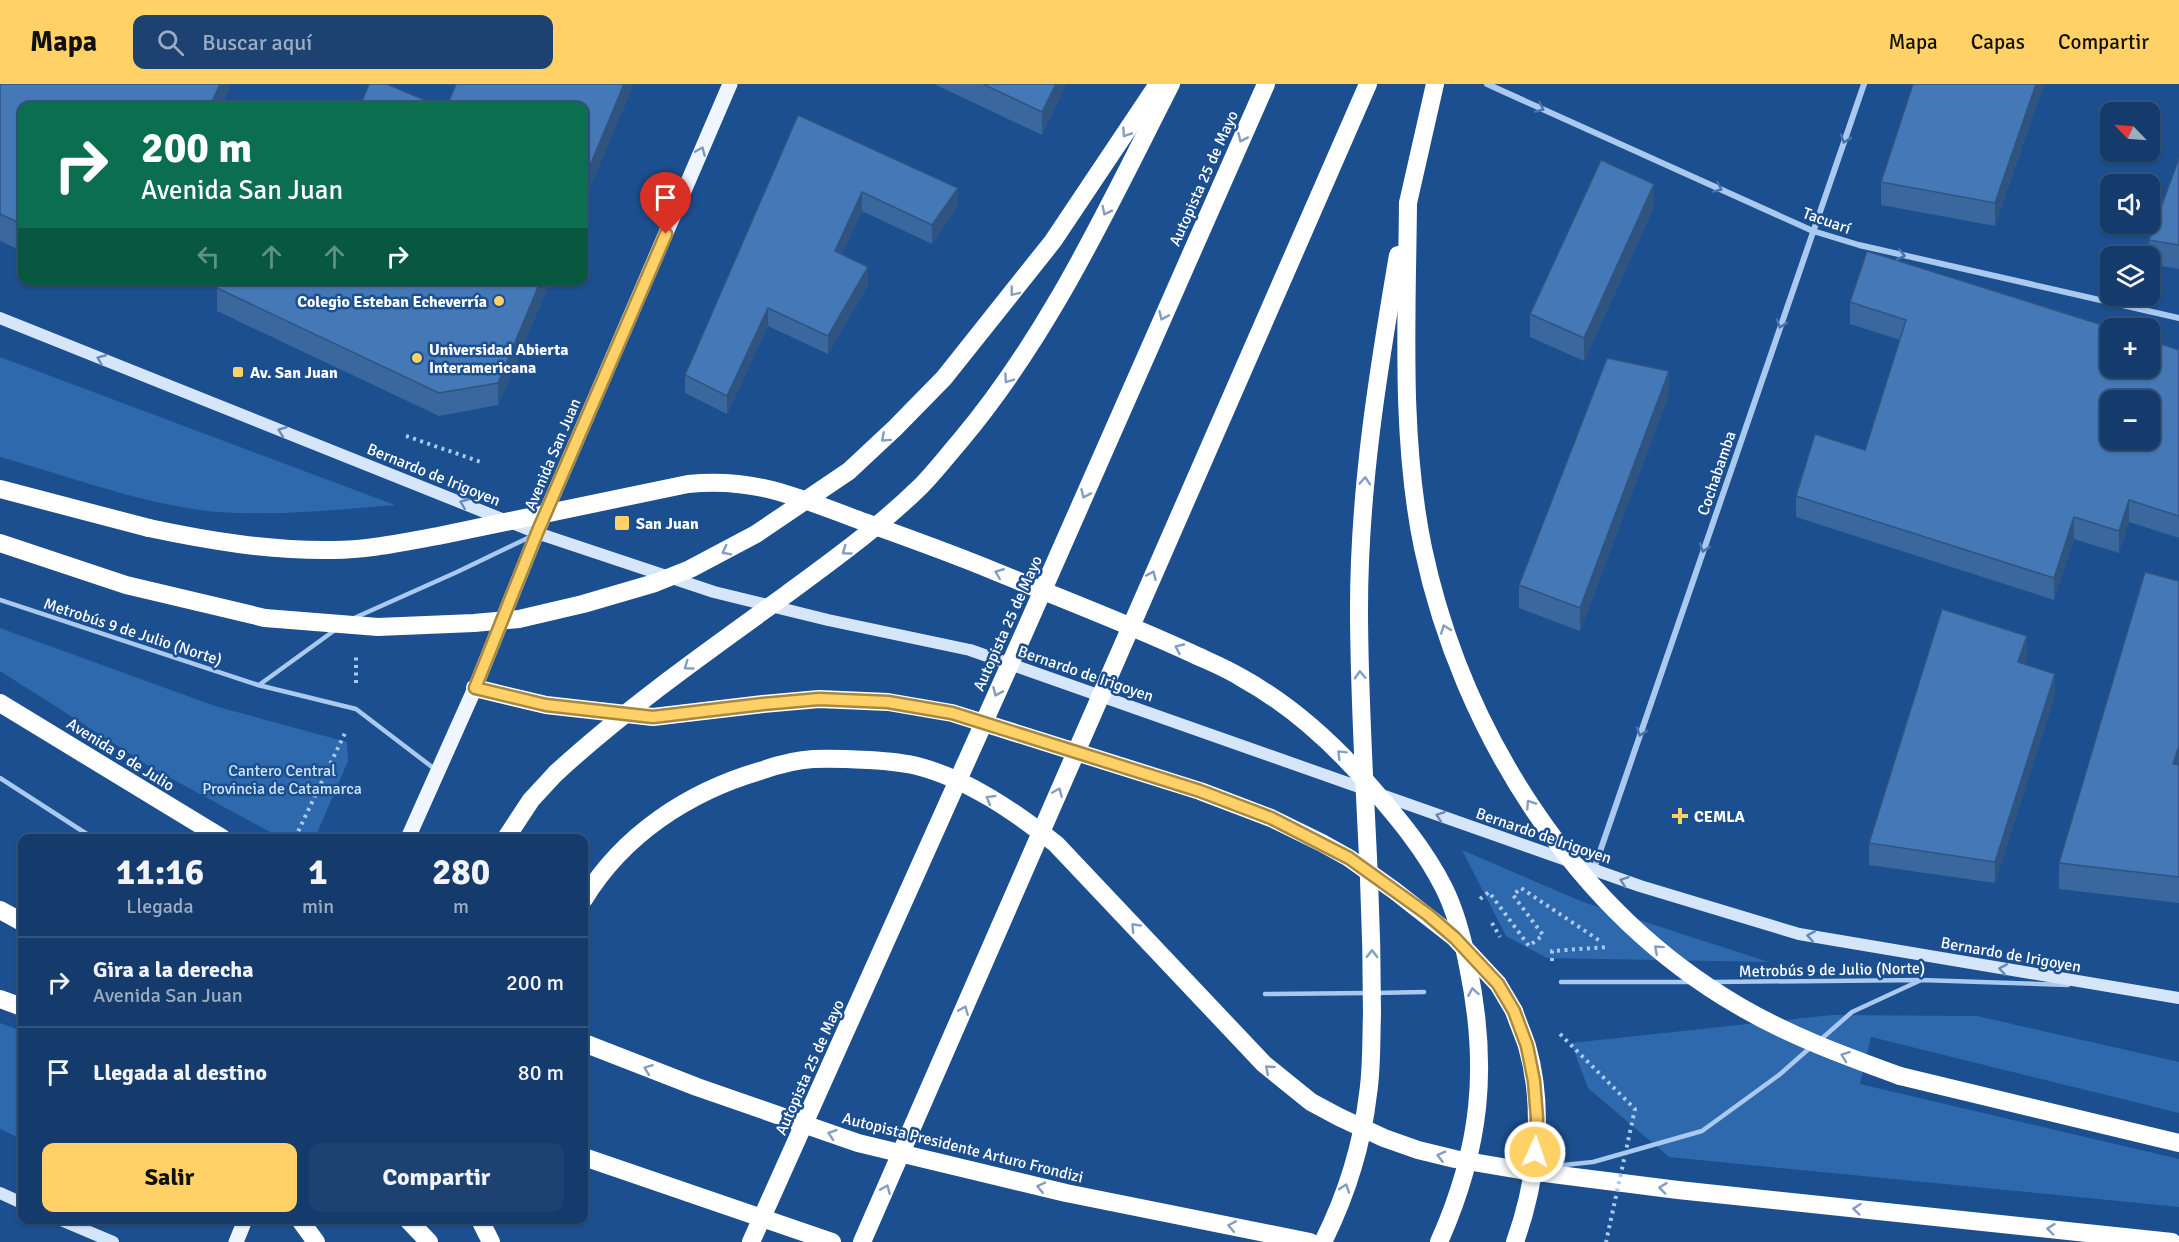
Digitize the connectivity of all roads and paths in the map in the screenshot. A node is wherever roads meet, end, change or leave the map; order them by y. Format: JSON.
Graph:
{"nodes":[{"id":1,"x":730,"y":84,"type":"edge"},
{"id":2,"x":1158,"y":84,"type":"edge"},
{"id":3,"x":1171,"y":84,"type":"edge"},
{"id":4,"x":1266,"y":84,"type":"edge"},
{"id":5,"x":1368,"y":84,"type":"edge"},
{"id":6,"x":1436,"y":84,"type":"edge"},
{"id":7,"x":1487,"y":84,"type":"edge"},
{"id":8,"x":1864,"y":84,"type":"edge"},
{"id":9,"x":1408,"y":203,"type":"junction"},
{"id":10,"x":1813,"y":231,"type":"junction"},
{"id":11,"x":0,"y":318,"type":"edge"},
{"id":12,"x":2179,"y":318,"type":"edge"},
{"id":13,"x":406,"y":436,"type":"dead end"},
{"id":14,"x":481,"y":462,"type":"dead end"},
{"id":15,"x":0,"y":489,"type":"edge"},
{"id":16,"x":537,"y":533,"type":"junction"},
{"id":17,"x":0,"y":543,"type":"edge"},
{"id":18,"x":0,"y":600,"type":"edge"},
{"id":19,"x":356,"y":616,"type":"junction"},
{"id":20,"x":258,"y":685,"type":"junction"},
{"id":21,"x":475,"y":688,"type":"junction"},
{"id":22,"x":0,"y":702,"type":"edge"},
{"id":23,"x":356,"y":710,"type":"junction"},
{"id":24,"x":438,"y":771,"type":"junction"},
{"id":25,"x":0,"y":778,"type":"edge"},
{"id":26,"x":87,"y":834,"type":"edge"},
{"id":27,"x":215,"y":834,"type":"edge"},
{"id":28,"x":297,"y":834,"type":"edge"},
{"id":29,"x":410,"y":834,"type":"edge"},
{"id":30,"x":509,"y":834,"type":"edge"},
{"id":31,"x":1593,"y":870,"type":"junction"},
{"id":32,"x":588,"y":893,"type":"edge"},
{"id":33,"x":1479,"y":900,"type":"dead end"},
{"id":34,"x":0,"y":910,"type":"edge"},
{"id":35,"x":18,"y":920,"type":"edge"},
{"id":36,"x":1491,"y":921,"type":"dead end"},
{"id":37,"x":1503,"y":941,"type":"dead end"},
{"id":38,"x":1552,"y":951,"type":"dead end"},
{"id":39,"x":1921,"y":980,"type":"junction"},
{"id":40,"x":1561,"y":982,"type":"dead end"},
{"id":41,"x":2102,"y":986,"type":"junction"},
{"id":42,"x":1424,"y":992,"type":"dead end"},
{"id":43,"x":1265,"y":994,"type":"dead end"},
{"id":44,"x":2179,"y":998,"type":"edge"},
{"id":45,"x":0,"y":999,"type":"edge"},
{"id":46,"x":18,"y":1006,"type":"edge"},
{"id":47,"x":1560,"y":1034,"type":"dead end"},
{"id":48,"x":588,"y":1045,"type":"edge"},
{"id":49,"x":2179,"y":1143,"type":"edge"},
{"id":50,"x":588,"y":1159,"type":"edge"},
{"id":51,"x":1520,"y":1170,"type":"junction"},
{"id":52,"x":0,"y":1193,"type":"edge"},
{"id":53,"x":18,"y":1201,"type":"edge"},
{"id":54,"x":70,"y":1224,"type":"edge"},
{"id":55,"x":243,"y":1224,"type":"edge"},
{"id":56,"x":303,"y":1224,"type":"edge"},
{"id":57,"x":412,"y":1224,"type":"edge"},
{"id":58,"x":482,"y":1224,"type":"edge"},
{"id":59,"x":488,"y":1224,"type":"edge"},
{"id":60,"x":113,"y":1242,"type":"edge"},
{"id":61,"x":236,"y":1242,"type":"edge"},
{"id":62,"x":316,"y":1242,"type":"edge"},
{"id":63,"x":429,"y":1242,"type":"edge"},
{"id":64,"x":486,"y":1242,"type":"edge"},
{"id":65,"x":491,"y":1242,"type":"edge"},
{"id":66,"x":751,"y":1242,"type":"edge"},
{"id":67,"x":832,"y":1242,"type":"edge"},
{"id":68,"x":862,"y":1242,"type":"edge"},
{"id":69,"x":1310,"y":1242,"type":"edge"},
{"id":70,"x":1323,"y":1242,"type":"edge"},
{"id":71,"x":1439,"y":1242,"type":"edge"},
{"id":72,"x":1515,"y":1242,"type":"edge"},
{"id":73,"x":1606,"y":1242,"type":"edge"},
{"id":74,"x":2172,"y":1242,"type":"edge"}],
"edges":[{"from":16,"to":1,"type":"main road","name":"Avenida San Juan","one_way":true},
{"from":2,"to":17,"type":"highway","one_way":true,"bridge":true},
{"from":3,"to":30,"type":"highway","one_way":true,"bridge":true},
{"from":4,"to":66,"type":"highway","name":"Autopista 25 de Mayo","one_way":true,"bridge":true},
{"from":68,"to":5,"type":"highway","one_way":true,"bridge":true},
{"from":6,"to":9,"type":"highway"},
{"from":7,"to":10,"type":"street","name":"Tacuarí","one_way":true},
{"from":8,"to":10,"type":"street","name":"Cochabamba","one_way":true},
{"from":49,"to":9,"type":"highway","one_way":true,"bridge":true},
{"from":70,"to":9,"type":"highway","one_way":true,"bridge":true},
{"from":10,"to":12,"type":"street","name":"Tacuarí","one_way":true},
{"from":10,"to":31,"type":"street","name":"Cochabamba","one_way":true},
{"from":16,"to":11,"type":"street","name":"Bernardo de Irigoyen","one_way":true},
{"from":13,"to":14,"type":"path"},
{"from":71,"to":15,"type":"highway","one_way":true,"bridge":true},
{"from":16,"to":19,"type":"lane"},
{"from":16,"to":21,"type":"main road","name":"Avenida San Juan"},
{"from":31,"to":16,"type":"street","name":"Bernardo de Irigoyen","one_way":true},
{"from":18,"to":20,"type":"lane","name":"Metrobús 9 de Julio (Norte)"},
{"from":19,"to":20,"type":"lane"},
{"from":19,"to":23,"type":"path"},
{"from":20,"to":23,"type":"lane","name":"Metrobús 9 de Julio (Norte)"},
{"from":21,"to":24,"type":"main road","name":"Avenida San Juan"},
{"from":21,"to":72,"type":"highway","bridge":true},
{"from":22,"to":27,"type":"highway","name":"Avenida 9 de Julio"},
{"from":23,"to":24,"type":"lane","name":"Metrobús 9 de Julio (Norte)"},
{"from":23,"to":28,"type":"path"},
{"from":24,"to":29,"type":"main road","name":"Avenida San Juan"},
{"from":25,"to":26,"type":"lane"},
{"from":41,"to":31,"type":"street","name":"Bernardo de Irigoyen","one_way":true},
{"from":51,"to":32,"type":"highway","one_way":true},
{"from":33,"to":38,"type":"path"},
{"from":34,"to":35,"type":"highway"},
{"from":36,"to":37,"type":"path"},
{"from":39,"to":40,"type":"lane","name":"Metrobús 9 de Julio (Norte)"},
{"from":39,"to":41,"type":"lane","name":"Metrobús 9 de Julio (Norte)"},
{"from":39,"to":51,"type":"lane"},
{"from":41,"to":44,"type":"street","name":"Bernardo de Irigoyen"},
{"from":42,"to":43,"type":"lane"},
{"from":45,"to":46,"type":"highway"},
{"from":47,"to":73,"type":"path","bridge":true},
{"from":69,"to":48,"type":"highway","name":"Autopista Presidente Arturo Frondizi","one_way":true},
{"from":50,"to":67,"type":"highway"},
{"from":74,"to":51,"type":"highway","one_way":true},
{"from":52,"to":53,"type":"street"},
{"from":54,"to":60,"type":"street"},
{"from":55,"to":61,"type":"main road"},
{"from":56,"to":62,"type":"highway"},
{"from":57,"to":63,"type":"highway"},
{"from":58,"to":65,"type":"highway","bridge":true},
{"from":59,"to":64,"type":"highway","bridge":true}]}
